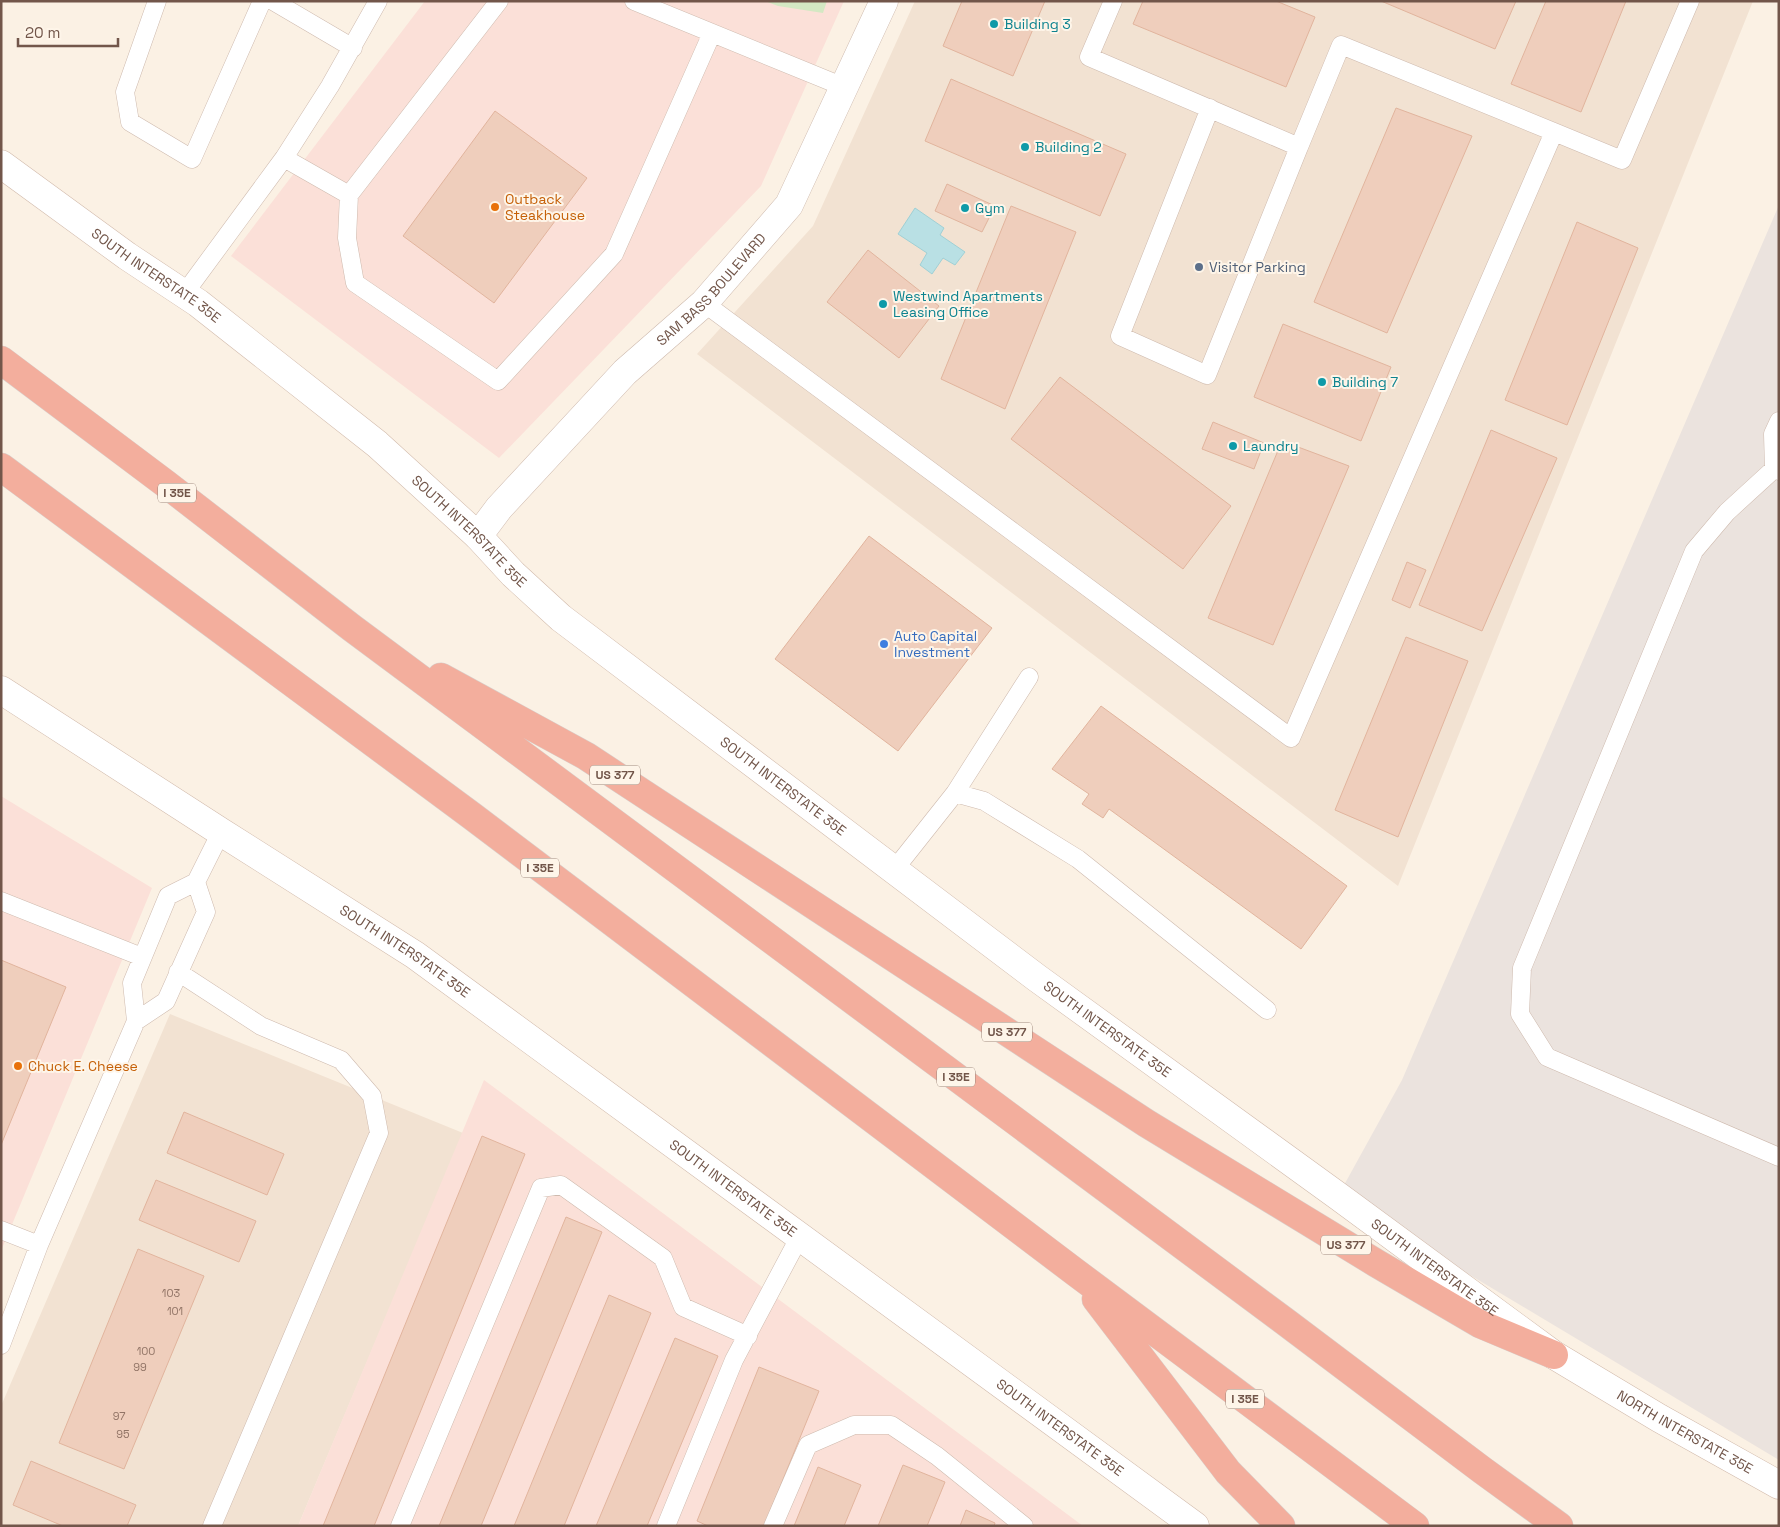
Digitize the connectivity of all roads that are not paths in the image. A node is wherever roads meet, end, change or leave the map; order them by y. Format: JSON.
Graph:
{"nodes":[{"id":1,"x":157,"y":1,"type":"edge"},
{"id":2,"x":262,"y":1,"type":"edge"},
{"id":3,"x":273,"y":1,"type":"edge"},
{"id":4,"x":378,"y":1,"type":"edge"},
{"id":5,"x":499,"y":1,"type":"edge"},
{"id":6,"x":634,"y":1,"type":"edge"},
{"id":7,"x":884,"y":1,"type":"edge"},
{"id":8,"x":1114,"y":1,"type":"edge"},
{"id":9,"x":1690,"y":1,"type":"edge"},
{"id":10,"x":712,"y":33,"type":"junction"},
{"id":11,"x":353,"y":48,"type":"junction"},
{"id":12,"x":844,"y":87,"type":"junction"},
{"id":13,"x":1210,"y":108,"type":"junction"},
{"id":14,"x":1554,"y":132,"type":"junction"},
{"id":15,"x":1299,"y":146,"type":"junction"},
{"id":16,"x":284,"y":158,"type":"junction"},
{"id":17,"x":1,"y":164,"type":"edge"},
{"id":18,"x":349,"y":195,"type":"junction"},
{"id":19,"x":184,"y":294,"type":"junction"},
{"id":20,"x":704,"y":302,"type":"junction"},
{"id":21,"x":1,"y":360,"type":"edge"},
{"id":22,"x":1779,"y":420,"type":"edge"},
{"id":23,"x":1,"y":467,"type":"edge"},
{"id":24,"x":1776,"y":470,"type":"edge"},
{"id":25,"x":478,"y":536,"type":"junction"},
{"id":26,"x":352,"y":628,"type":"junction"},
{"id":27,"x":1029,"y":677,"type":"dead end"},
{"id":28,"x":1,"y":690,"type":"edge"},
{"id":29,"x":955,"y":793,"type":"junction"},
{"id":30,"x":221,"y":832,"type":"junction"},
{"id":31,"x":894,"y":870,"type":"junction"},
{"id":32,"x":196,"y":882,"type":"junction"},
{"id":33,"x":1,"y":901,"type":"edge"},
{"id":34,"x":142,"y":957,"type":"junction"},
{"id":35,"x":178,"y":972,"type":"junction"},
{"id":36,"x":1267,"y":1010,"type":"dead end"},
{"id":37,"x":136,"y":1021,"type":"junction"},
{"id":38,"x":1779,"y":1157,"type":"edge"},
{"id":39,"x":1,"y":1230,"type":"edge"},
{"id":40,"x":800,"y":1236,"type":"junction"},
{"id":41,"x":39,"y":1246,"type":"junction"},
{"id":42,"x":1075,"y":1272,"type":"junction"},
{"id":43,"x":3,"y":1335,"type":"edge"},
{"id":44,"x":748,"y":1336,"type":"junction"},
{"id":45,"x":1554,"y":1355,"type":"junction"},
{"id":46,"x":1592,"y":1378,"type":"joint"},
{"id":47,"x":1779,"y":1485,"type":"edge"},
{"id":48,"x":1186,"y":1522,"type":"edge"},
{"id":49,"x":212,"y":1526,"type":"edge"},
{"id":50,"x":400,"y":1526,"type":"edge"},
{"id":51,"x":666,"y":1526,"type":"edge"},
{"id":52,"x":773,"y":1526,"type":"edge"},
{"id":53,"x":1024,"y":1526,"type":"edge"},
{"id":54,"x":1281,"y":1526,"type":"edge"},
{"id":55,"x":1415,"y":1526,"type":"edge"},
{"id":56,"x":1559,"y":1526,"type":"edge"}],
"edges":[{"from":1,"to":2,"type":"lane"},
{"from":3,"to":11,"type":"lane"},
{"from":4,"to":11,"type":"lane"},
{"from":5,"to":18,"type":"lane"},
{"from":6,"to":10,"type":"lane"},
{"from":7,"to":12,"type":"main road","name":"SAM BASS BOULEVARD"},
{"from":8,"to":13,"type":"lane"},
{"from":9,"to":14,"type":"lane"},
{"from":10,"to":12,"type":"lane"},
{"from":10,"to":18,"type":"lane"},
{"from":11,"to":16,"type":"lane"},
{"from":12,"to":20,"type":"main road","name":"SAM BASS BOULEVARD"},
{"from":13,"to":15,"type":"lane"},
{"from":13,"to":15,"type":"lane"},
{"from":14,"to":15,"type":"lane"},
{"from":14,"to":20,"type":"lane"},
{"from":16,"to":18,"type":"lane"},
{"from":16,"to":19,"type":"lane"},
{"from":17,"to":19,"type":"main road","name":"SOUTH INTERSTATE 35E"},
{"from":19,"to":25,"type":"main road","name":"SOUTH INTERSTATE 35E"},
{"from":20,"to":25,"type":"main road","name":"SAM BASS BOULEVARD"},
{"from":21,"to":26,"type":"highway","number":"I 35E"},
{"from":22,"to":24,"type":"lane"},
{"from":23,"to":42,"type":"highway","number":"I 35E"},
{"from":24,"to":38,"type":"lane"},
{"from":25,"to":31,"type":"main road","name":"SOUTH INTERSTATE 35E"},
{"from":26,"to":45,"type":"highway","number":"US 377"},
{"from":26,"to":56,"type":"highway","number":"I 35E"},
{"from":27,"to":29,"type":"lane"},
{"from":28,"to":30,"type":"main road","name":"SOUTH INTERSTATE 35E"},
{"from":29,"to":31,"type":"lane"},
{"from":29,"to":36,"type":"lane"},
{"from":30,"to":32,"type":"lane"},
{"from":30,"to":40,"type":"main road","name":"SOUTH INTERSTATE 35E"},
{"from":31,"to":45,"type":"main road","name":"SOUTH INTERSTATE 35E"},
{"from":32,"to":34,"type":"lane"},
{"from":32,"to":35,"type":"lane"},
{"from":33,"to":34,"type":"lane"},
{"from":34,"to":37,"type":"lane"},
{"from":35,"to":37,"type":"lane"},
{"from":35,"to":49,"type":"lane"},
{"from":37,"to":41,"type":"lane"},
{"from":39,"to":41,"type":"lane"},
{"from":40,"to":44,"type":"lane"},
{"from":40,"to":48,"type":"main road","name":"SOUTH INTERSTATE 35E"},
{"from":41,"to":43,"type":"lane"},
{"from":42,"to":54,"type":"highway"},
{"from":42,"to":55,"type":"highway","number":"I 35E"},
{"from":44,"to":50,"type":"lane"},
{"from":44,"to":51,"type":"lane"},
{"from":45,"to":46,"type":"main road","name":"SOUTH INTERSTATE 35E"},
{"from":46,"to":47,"type":"main road","name":"NORTH INTERSTATE 35E"},
{"from":52,"to":53,"type":"lane"}]}
